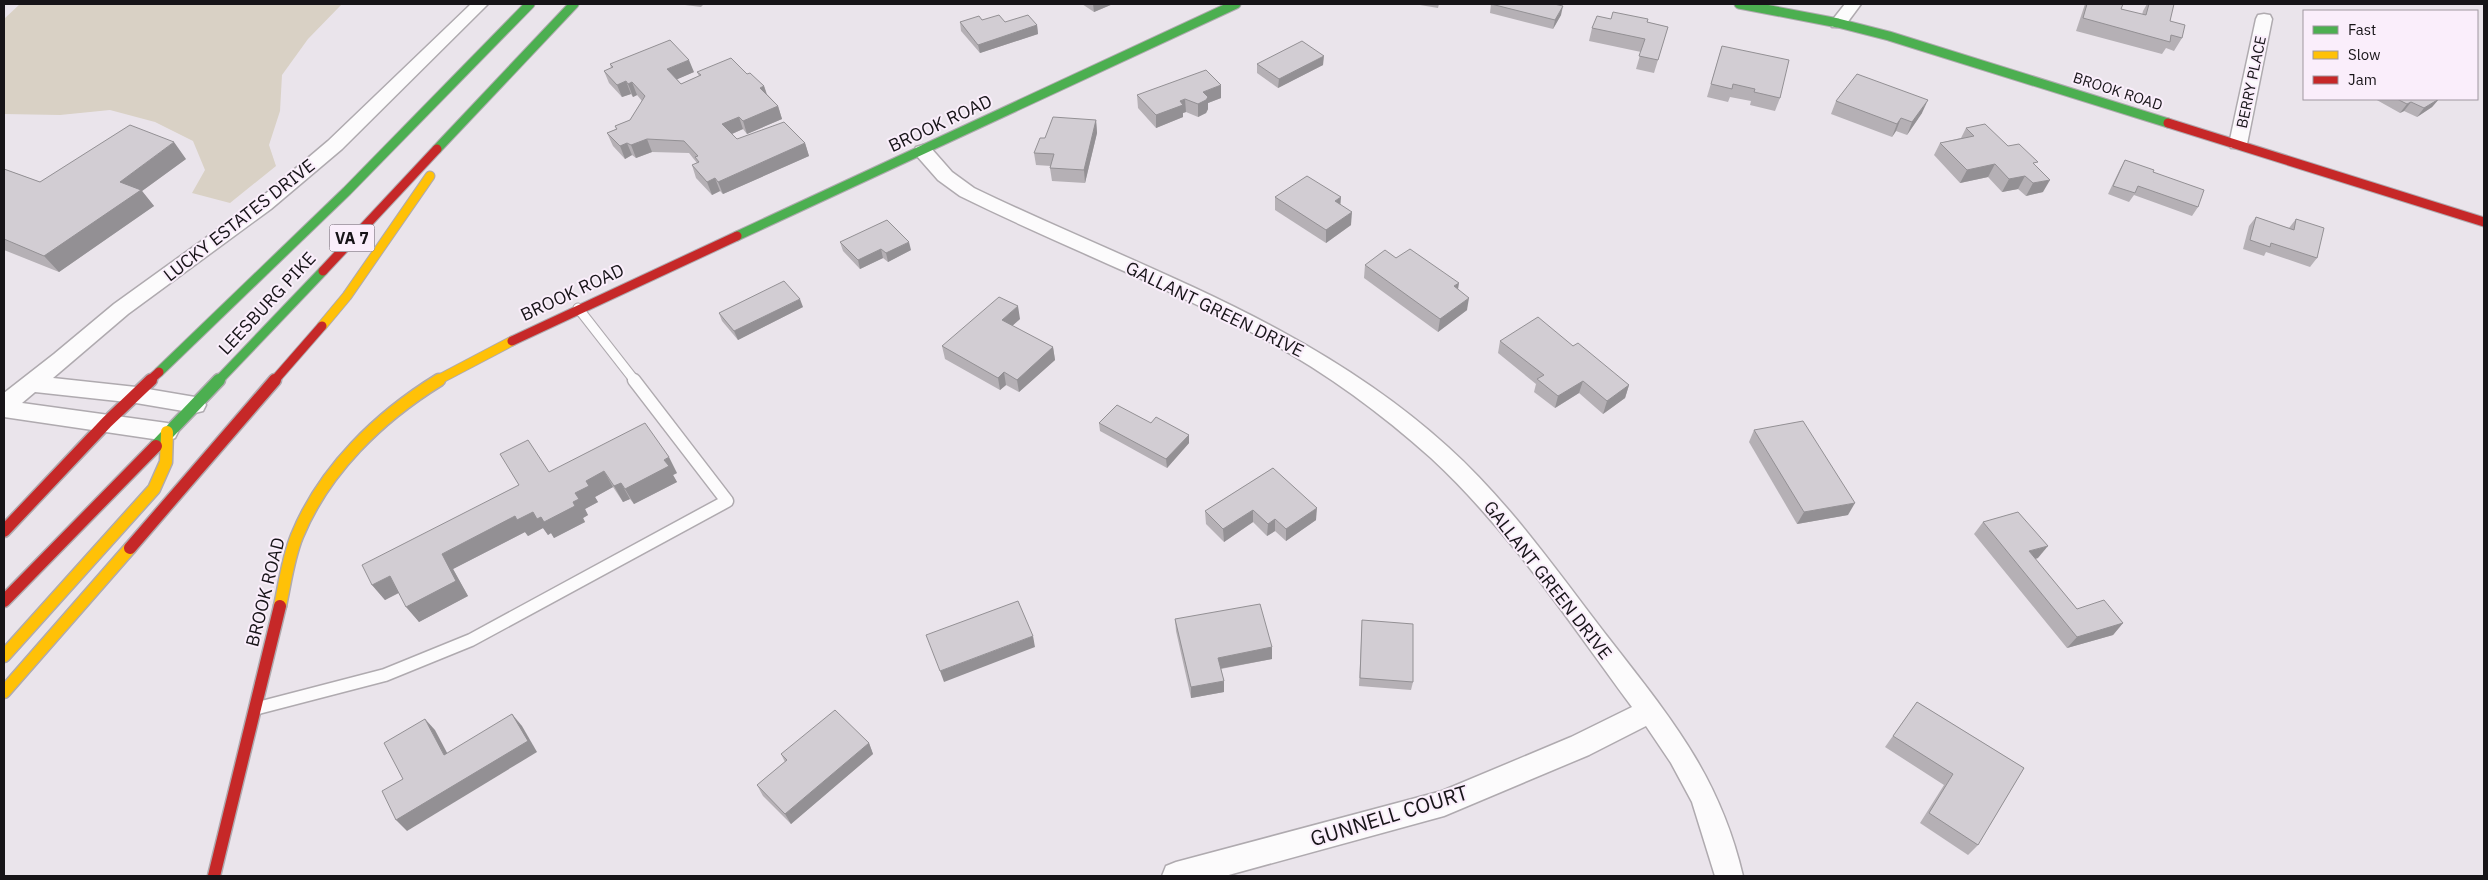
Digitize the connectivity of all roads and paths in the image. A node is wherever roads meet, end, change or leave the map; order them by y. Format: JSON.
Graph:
{"nodes":[{"id":1,"x":480,"y":4,"type":"edge"},
{"id":2,"x":530,"y":4,"type":"edge"},
{"id":3,"x":574,"y":4,"type":"edge"},
{"id":4,"x":1236,"y":4,"type":"edge"},
{"id":5,"x":1739,"y":4,"type":"edge"},
{"id":6,"x":1853,"y":4,"type":"edge"},
{"id":7,"x":2264,"y":19,"type":"dead end"},
{"id":8,"x":1838,"y":23,"type":"junction"},
{"id":9,"x":490,"y":94,"type":"junction"},
{"id":10,"x":2238,"y":144,"type":"junction"},
{"id":11,"x":923,"y":151,"type":"junction"},
{"id":12,"x":2484,"y":222,"type":"edge"},
{"id":13,"x":578,"y":308,"type":"junction"},
{"id":14,"x":31,"y":384,"type":"junction"},
{"id":15,"x":136,"y":395,"type":"junction"},
{"id":16,"x":195,"y":405,"type":"junction"},
{"id":17,"x":4,"y":407,"type":"edge"},
{"id":18,"x":107,"y":422,"type":"junction"},
{"id":19,"x":167,"y":432,"type":"junction"},
{"id":20,"x":4,"y":531,"type":"edge"},
{"id":21,"x":4,"y":601,"type":"edge"},
{"id":22,"x":4,"y":656,"type":"edge"},
{"id":23,"x":4,"y":692,"type":"edge"},
{"id":24,"x":255,"y":710,"type":"junction"},
{"id":25,"x":1649,"y":710,"type":"junction"},
{"id":26,"x":214,"y":876,"type":"edge"},
{"id":27,"x":1176,"y":876,"type":"edge"},
{"id":28,"x":1729,"y":876,"type":"edge"}],
"edges":[{"from":1,"to":14,"type":"street","name":"LUCKY ESTATES DRIVE"},
{"from":2,"to":15,"type":"main road","name":"LEESBURG PIKE"},
{"from":3,"to":9,"type":"main road","name":"LEESBURG PIKE","number":"VA 7"},
{"from":4,"to":11,"type":"main road","name":"BROOK ROAD"},
{"from":5,"to":8,"type":"main road","name":"BROOK ROAD"},
{"from":6,"to":8,"type":"street"},
{"from":7,"to":10,"type":"street","name":"BERRY PLACE"},
{"from":8,"to":10,"type":"main road","name":"BROOK ROAD"},
{"from":9,"to":16,"type":"main road","name":"LEESBURG PIKE","number":"VA 7"},
{"from":9,"to":23,"type":"main road"},
{"from":10,"to":12,"type":"main road","name":"BROOK ROAD"},
{"from":11,"to":13,"type":"main road","name":"BROOK ROAD"},
{"from":11,"to":25,"type":"street","name":"GALLANT GREEN DRIVE"},
{"from":13,"to":24,"type":"main road","name":"BROOK ROAD"},
{"from":13,"to":24,"type":"lane"},
{"from":14,"to":15,"type":"street"},
{"from":14,"to":17,"type":"street","name":"LUCKY ESTATES DRIVE"},
{"from":15,"to":16,"type":"street"},
{"from":15,"to":18,"type":"main road","name":"LEESBURG PIKE"},
{"from":16,"to":19,"type":"main road","name":"LEESBURG PIKE","number":"VA 7"},
{"from":17,"to":18,"type":"street","name":"LUCKY ESTATES DRIVE"},
{"from":18,"to":19,"type":"street","name":"LUCKY ESTATES DRIVE"},
{"from":18,"to":20,"type":"main road","name":"LEESBURG PIKE"},
{"from":19,"to":21,"type":"main road","name":"LEESBURG PIKE","number":"VA 7"},
{"from":19,"to":22,"type":"main road"},
{"from":24,"to":26,"type":"main road","name":"BROOK ROAD"},
{"from":25,"to":27,"type":"street","name":"GUNNELL COURT"},
{"from":25,"to":28,"type":"street","name":"GALLANT GREEN DRIVE"}]}
